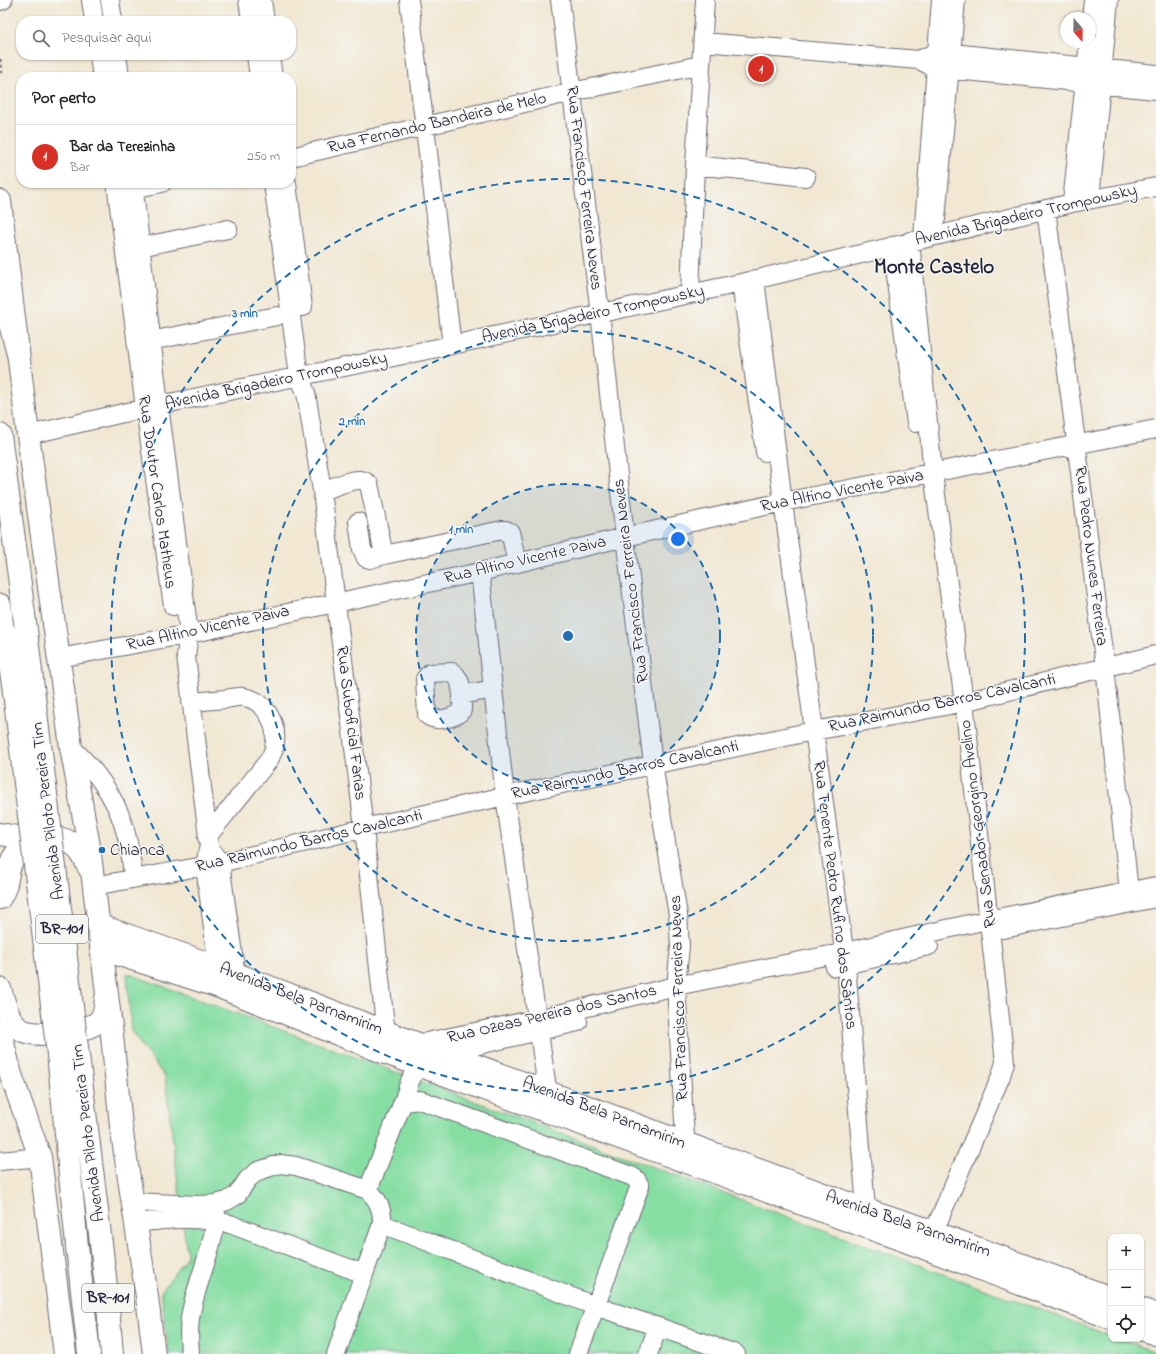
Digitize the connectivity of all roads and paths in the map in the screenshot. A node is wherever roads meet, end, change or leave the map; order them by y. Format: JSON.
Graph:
{"nodes":[{"id":1,"x":3,"y":0,"type":"edge"},
{"id":2,"x":91,"y":0,"type":"edge"},
{"id":3,"x":110,"y":0,"type":"edge"},
{"id":4,"x":248,"y":0,"type":"edge"},
{"id":5,"x":262,"y":0,"type":"edge"},
{"id":6,"x":409,"y":0,"type":"edge"},
{"id":7,"x":560,"y":0,"type":"edge"},
{"id":8,"x":705,"y":0,"type":"edge"},
{"id":9,"x":941,"y":0,"type":"edge"},
{"id":10,"x":956,"y":0,"type":"edge"},
{"id":11,"x":1093,"y":0,"type":"edge"},
{"id":12,"x":1109,"y":0,"type":"edge"},
{"id":13,"x":0,"y":1,"type":"edge"},
{"id":14,"x":1092,"y":12,"type":"edge"},
{"id":15,"x":93,"y":16,"type":"edge"},
{"id":16,"x":112,"y":16,"type":"edge"},
{"id":17,"x":250,"y":16,"type":"edge"},
{"id":18,"x":264,"y":16,"type":"edge"},
{"id":19,"x":703,"y":42,"type":"junction"},
{"id":20,"x":1090,"y":48,"type":"edge"},
{"id":21,"x":0,"y":59,"type":"edge"},
{"id":22,"x":100,"y":60,"type":"edge"},
{"id":23,"x":118,"y":60,"type":"edge"},
{"id":24,"x":257,"y":60,"type":"edge"},
{"id":25,"x":271,"y":60,"type":"edge"},
{"id":26,"x":943,"y":61,"type":"junction"},
{"id":27,"x":701,"y":65,"type":"junction"},
{"id":28,"x":0,"y":72,"type":"edge"},
{"id":29,"x":101,"y":72,"type":"edge"},
{"id":30,"x":119,"y":72,"type":"edge"},
{"id":31,"x":258,"y":72,"type":"edge"},
{"id":32,"x":272,"y":72,"type":"edge"},
{"id":33,"x":1156,"y":74,"type":"edge"},
{"id":34,"x":1094,"y":75,"type":"junction"},
{"id":35,"x":1156,"y":90,"type":"edge"},
{"id":36,"x":572,"y":92,"type":"junction"},
{"id":37,"x":425,"y":126,"type":"junction"},
{"id":38,"x":296,"y":156,"type":"edge"},
{"id":39,"x":694,"y":165,"type":"junction"},
{"id":40,"x":806,"y":177,"type":"dead end"},
{"id":41,"x":1156,"y":186,"type":"edge"},
{"id":42,"x":125,"y":188,"type":"edge"},
{"id":43,"x":274,"y":188,"type":"edge"},
{"id":44,"x":287,"y":188,"type":"edge"},
{"id":45,"x":1090,"y":199,"type":"junction"},
{"id":46,"x":0,"y":201,"type":"edge"},
{"id":47,"x":1072,"y":203,"type":"junction"},
{"id":48,"x":1046,"y":209,"type":"junction"},
{"id":49,"x":228,"y":229,"type":"dead end"},
{"id":50,"x":923,"y":238,"type":"junction"},
{"id":51,"x":892,"y":246,"type":"junction"},
{"id":52,"x":133,"y":248,"type":"junction"},
{"id":53,"x":748,"y":281,"type":"junction"},
{"id":54,"x":0,"y":286,"type":"edge"},
{"id":55,"x":690,"y":294,"type":"junction"},
{"id":56,"x":600,"y":313,"type":"junction"},
{"id":57,"x":277,"y":316,"type":"dead end"},
{"id":58,"x":144,"y":342,"type":"junction"},
{"id":59,"x":452,"y":345,"type":"junction"},
{"id":60,"x":18,"y":354,"type":"junction"},
{"id":61,"x":305,"y":375,"type":"junction"},
{"id":62,"x":152,"y":407,"type":"junction"},
{"id":63,"x":1156,"y":429,"type":"edge"},
{"id":64,"x":28,"y":435,"type":"junction"},
{"id":65,"x":0,"y":436,"type":"edge"},
{"id":66,"x":1076,"y":444,"type":"junction"},
{"id":67,"x":928,"y":474,"type":"junction"},
{"id":68,"x":322,"y":492,"type":"junction"},
{"id":69,"x":778,"y":503,"type":"junction"},
{"id":70,"x":358,"y":522,"type":"dead end"},
{"id":71,"x":625,"y":537,"type":"junction"},
{"id":72,"x":384,"y":555,"type":"junction"},
{"id":73,"x":518,"y":563,"type":"junction"},
{"id":74,"x":480,"y":572,"type":"junction"},
{"id":75,"x":336,"y":602,"type":"junction"},
{"id":76,"x":0,"y":605,"type":"edge"},
{"id":77,"x":183,"y":635,"type":"junction"},
{"id":78,"x":1156,"y":655,"type":"edge"},
{"id":79,"x":59,"y":658,"type":"junction"},
{"id":80,"x":1105,"y":667,"type":"junction"},
{"id":81,"x":493,"y":690,"type":"junction"},
{"id":82,"x":462,"y":695,"type":"dead end"},
{"id":83,"x":191,"y":702,"type":"junction"},
{"id":84,"x":959,"y":703,"type":"junction"},
{"id":85,"x":809,"y":732,"type":"junction"},
{"id":86,"x":71,"y":747,"type":"junction"},
{"id":87,"x":653,"y":764,"type":"junction"},
{"id":88,"x":505,"y":796,"type":"junction"},
{"id":89,"x":364,"y":828,"type":"junction"},
{"id":90,"x":0,"y":834,"type":"edge"},
{"id":91,"x":36,"y":840,"type":"junction"},
{"id":92,"x":208,"y":841,"type":"junction"},
{"id":93,"x":212,"y":864,"type":"junction"},
{"id":94,"x":133,"y":878,"type":"junction"},
{"id":95,"x":93,"y":879,"type":"junction"},
{"id":96,"x":1153,"y":888,"type":"edge"},
{"id":97,"x":1130,"y":897,"type":"junction"},
{"id":98,"x":0,"y":898,"type":"edge"},
{"id":99,"x":98,"y":925,"type":"junction"},
{"id":100,"x":984,"y":926,"type":"junction"},
{"id":101,"x":101,"y":948,"type":"junction"},
{"id":102,"x":840,"y":960,"type":"junction"},
{"id":103,"x":226,"y":980,"type":"junction"},
{"id":104,"x":0,"y":988,"type":"edge"},
{"id":105,"x":677,"y":992,"type":"junction"},
{"id":106,"x":107,"y":993,"type":"junction"},
{"id":107,"x":538,"y":1025,"type":"junction"},
{"id":108,"x":0,"y":1031,"type":"edge"},
{"id":109,"x":386,"y":1032,"type":"junction"},
{"id":110,"x":444,"y":1053,"type":"junction"},
{"id":111,"x":388,"y":1054,"type":"junction"},
{"id":112,"x":418,"y":1054,"type":"junction"},
{"id":113,"x":549,"y":1101,"type":"junction"},
{"id":114,"x":403,"y":1102,"type":"junction"},
{"id":115,"x":686,"y":1153,"type":"junction"},
{"id":116,"x":40,"y":1157,"type":"junction"},
{"id":117,"x":0,"y":1161,"type":"edge"},
{"id":118,"x":368,"y":1190,"type":"junction"},
{"id":119,"x":134,"y":1212,"type":"junction"},
{"id":120,"x":216,"y":1212,"type":"junction"},
{"id":121,"x":855,"y":1214,"type":"junction"},
{"id":122,"x":382,"y":1224,"type":"junction"},
{"id":123,"x":925,"y":1238,"type":"junction"},
{"id":124,"x":364,"y":1274,"type":"junction"},
{"id":125,"x":1054,"y":1286,"type":"junction"},
{"id":126,"x":1108,"y":1297,"type":"edge"},
{"id":127,"x":596,"y":1306,"type":"junction"},
{"id":128,"x":1144,"y":1310,"type":"edge"},
{"id":129,"x":1156,"y":1315,"type":"edge"},
{"id":130,"x":1108,"y":1316,"type":"edge"},
{"id":131,"x":658,"y":1327,"type":"junction"},
{"id":132,"x":1144,"y":1330,"type":"edge"},
{"id":133,"x":1156,"y":1334,"type":"edge"},
{"id":134,"x":65,"y":1354,"type":"edge"},
{"id":135,"x":89,"y":1354,"type":"edge"},
{"id":136,"x":112,"y":1354,"type":"edge"},
{"id":137,"x":154,"y":1354,"type":"edge"},
{"id":138,"x":190,"y":1354,"type":"edge"},
{"id":139,"x":336,"y":1354,"type":"edge"},
{"id":140,"x":578,"y":1354,"type":"edge"},
{"id":141,"x":648,"y":1354,"type":"edge"},
{"id":142,"x":736,"y":1354,"type":"edge"}],
"edges":[{"from":1,"to":13,"type":"street"},
{"from":2,"to":15,"type":"street"},
{"from":3,"to":16,"type":"street"},
{"from":4,"to":17,"type":"street"},
{"from":5,"to":18,"type":"street"},
{"from":6,"to":37,"type":"street"},
{"from":7,"to":36,"type":"street","name":"Rua Francisco Ferreira Neves"},
{"from":8,"to":19,"type":"street"},
{"from":9,"to":26,"type":"street","name":"Rua Senador Georgino Avelino"},
{"from":10,"to":26,"type":"street","name":"Rua Senador Georgino Avelino"},
{"from":11,"to":14,"type":"street"},
{"from":12,"to":34,"type":"street"},
{"from":19,"to":26,"type":"street"},
{"from":19,"to":27,"type":"street"},
{"from":20,"to":34,"type":"street"},
{"from":21,"to":28,"type":"path"},
{"from":22,"to":29,"type":"street"},
{"from":23,"to":30,"type":"street"},
{"from":24,"to":31,"type":"street"},
{"from":25,"to":32,"type":"street"},
{"from":26,"to":34,"type":"street"},
{"from":26,"to":50,"type":"street","name":"Rua Senador Georgino Avelino"},
{"from":27,"to":36,"type":"street","name":"Rua Fernando Bandeira de Melo"},
{"from":27,"to":39,"type":"street"},
{"from":33,"to":34,"type":"street"},
{"from":34,"to":35,"type":"street"},
{"from":34,"to":45,"type":"street"},
{"from":34,"to":47,"type":"street"},
{"from":36,"to":37,"type":"street","name":"Rua Fernando Bandeira de Melo"},
{"from":36,"to":56,"type":"street","name":"Rua Francisco Ferreira Neves"},
{"from":37,"to":38,"type":"street","name":"Rua Fernando Bandeira de Melo"},
{"from":37,"to":59,"type":"street"},
{"from":39,"to":40,"type":"street"},
{"from":39,"to":55,"type":"street"},
{"from":41,"to":45,"type":"street","name":"Avenida Brigadeiro Trompowsky"},
{"from":42,"to":52,"type":"street","name":"Rua Doutor Carlos Matheus"},
{"from":43,"to":61,"type":"street","name":"Rua Suboficial Farias"},
{"from":44,"to":61,"type":"street","name":"Rua Suboficial Farias"},
{"from":45,"to":47,"type":"street","name":"Avenida Brigadeiro Trompowsky"},
{"from":46,"to":60,"type":"main road"},
{"from":47,"to":48,"type":"street","name":"Avenida Brigadeiro Trompowsky"},
{"from":48,"to":50,"type":"street","name":"Avenida Brigadeiro Trompowsky"},
{"from":48,"to":66,"type":"street","name":"Rua Pedro Nunes Ferreira"},
{"from":49,"to":52,"type":"street"},
{"from":50,"to":51,"type":"street","name":"Avenida Brigadeiro Trompowsky"},
{"from":50,"to":67,"type":"street","name":"Rua Senador Georgino Avelino"},
{"from":51,"to":53,"type":"street","name":"Avenida Brigadeiro Trompowsky"},
{"from":51,"to":67,"type":"street","name":"Rua Senador Georgino Avelino"},
{"from":52,"to":58,"type":"street","name":"Rua Doutor Carlos Matheus"},
{"from":53,"to":55,"type":"street","name":"Avenida Brigadeiro Trompowsky"},
{"from":53,"to":69,"type":"street","name":"Rua Tenente Pedro Rufino dos Santos"},
{"from":54,"to":60,"type":"main road"},
{"from":55,"to":56,"type":"street","name":"Avenida Brigadeiro Trompowsky"},
{"from":56,"to":59,"type":"street","name":"Avenida Brigadeiro Trompowsky"},
{"from":56,"to":71,"type":"street","name":"Rua Francisco Ferreira Neves"},
{"from":57,"to":58,"type":"street"},
{"from":58,"to":62,"type":"street","name":"Rua Doutor Carlos Matheus"},
{"from":59,"to":61,"type":"street","name":"Avenida Brigadeiro Trompowsky"},
{"from":60,"to":64,"type":"main road"},
{"from":61,"to":62,"type":"street","name":"Avenida Brigadeiro Trompowsky"},
{"from":61,"to":68,"type":"street","name":"Rua Suboficial Farias"},
{"from":62,"to":64,"type":"street","name":"Avenida Brigadeiro Trompowsky"},
{"from":62,"to":77,"type":"street","name":"Rua Doutor Carlos Matheus"},
{"from":63,"to":66,"type":"street","name":"Rua Altino Vicente Paiva"},
{"from":64,"to":79,"type":"main road"},
{"from":65,"to":136,"type":"main road","name":"Avenida Piloto Pereira Tim","number":"BR-101","bridge":true},
{"from":66,"to":67,"type":"street","name":"Rua Altino Vicente Paiva"},
{"from":66,"to":80,"type":"street","name":"Rua Pedro Nunes Ferreira"},
{"from":67,"to":69,"type":"street","name":"Rua Altino Vicente Paiva"},
{"from":67,"to":84,"type":"street","name":"Rua Senador Georgino Avelino"},
{"from":68,"to":72,"type":"street"},
{"from":68,"to":75,"type":"street","name":"Rua Suboficial Farias"},
{"from":69,"to":71,"type":"street","name":"Rua Altino Vicente Paiva"},
{"from":69,"to":85,"type":"street","name":"Rua Tenente Pedro Rufino dos Santos"},
{"from":70,"to":72,"type":"street"},
{"from":71,"to":73,"type":"street","name":"Rua Altino Vicente Paiva"},
{"from":71,"to":87,"type":"street","name":"Rua Francisco Ferreira Neves"},
{"from":72,"to":73,"type":"street"},
{"from":73,"to":74,"type":"street","name":"Rua Altino Vicente Paiva"},
{"from":74,"to":75,"type":"street","name":"Rua Altino Vicente Paiva"},
{"from":74,"to":81,"type":"street"},
{"from":75,"to":77,"type":"street","name":"Rua Altino Vicente Paiva"},
{"from":75,"to":89,"type":"street","name":"Rua Suboficial Farias"},
{"from":76,"to":135,"type":"main road","name":"Avenida Piloto Pereira Tim","number":"BR-101","bridge":true},
{"from":77,"to":79,"type":"street","name":"Rua Altino Vicente Paiva"},
{"from":77,"to":83,"type":"street","name":"Rua Doutor Carlos Matheus"},
{"from":78,"to":80,"type":"street","name":"Rua Raimundo Barros Cavalcanti"},
{"from":79,"to":86,"type":"main road"},
{"from":80,"to":84,"type":"street","name":"Rua Raimundo Barros Cavalcanti"},
{"from":80,"to":97,"type":"street","name":"Rua Pedro Nunes Ferreira"},
{"from":81,"to":82,"type":"street"},
{"from":81,"to":88,"type":"street"},
{"from":83,"to":92,"type":"street","name":"Rua Doutor Carlos Matheus"},
{"from":83,"to":92,"type":"street"},
{"from":84,"to":85,"type":"street","name":"Rua Raimundo Barros Cavalcanti"},
{"from":84,"to":100,"type":"street","name":"Rua Senador Georgino Avelino"},
{"from":85,"to":87,"type":"street","name":"Rua Raimundo Barros Cavalcanti"},
{"from":85,"to":102,"type":"street","name":"Rua Tenente Pedro Rufino dos Santos"},
{"from":86,"to":94,"type":"street"},
{"from":86,"to":95,"type":"main road"},
{"from":87,"to":88,"type":"street","name":"Rua Raimundo Barros Cavalcanti"},
{"from":87,"to":105,"type":"street","name":"Rua Francisco Ferreira Neves"},
{"from":88,"to":89,"type":"street","name":"Rua Raimundo Barros Cavalcanti"},
{"from":88,"to":107,"type":"street"},
{"from":89,"to":93,"type":"street","name":"Rua Raimundo Barros Cavalcanti"},
{"from":89,"to":109,"type":"street","name":"Rua Suboficial Farias"},
{"from":90,"to":91,"type":"main road"},
{"from":91,"to":95,"type":"main road"},
{"from":91,"to":98,"type":"main road"},
{"from":92,"to":93,"type":"street","name":"Rua Doutor Carlos Matheus"},
{"from":93,"to":94,"type":"street","name":"Rua Raimundo Barros Cavalcanti"},
{"from":93,"to":103,"type":"street","name":"Rua Doutor Carlos Matheus"},
{"from":94,"to":95,"type":"street","name":"Rua Raimundo Barros Cavalcanti"},
{"from":95,"to":99,"type":"main road"},
{"from":96,"to":97,"type":"street","name":"Rua Ozeas Pereira dos Santos"},
{"from":97,"to":100,"type":"street","name":"Rua Ozeas Pereira dos Santos"},
{"from":99,"to":101,"type":"main road"},
{"from":99,"to":103,"type":"main road","name":"Avenida Bela Parnamirim"},
{"from":100,"to":102,"type":"street","name":"Rua Ozeas Pereira dos Santos"},
{"from":100,"to":123,"type":"street","name":"Rua Senador Georgino Avelino"},
{"from":101,"to":103,"type":"main road","name":"Avenida Bela Parnamirim"},
{"from":101,"to":106,"type":"main road"},
{"from":102,"to":105,"type":"street","name":"Rua Ozeas Pereira dos Santos"},
{"from":102,"to":121,"type":"street","name":"Rua Tenente Pedro Rufino dos Santos"},
{"from":103,"to":109,"type":"main road","name":"Avenida Bela Parnamirim"},
{"from":103,"to":111,"type":"main road","name":"Avenida Bela Parnamirim"},
{"from":104,"to":106,"type":"main road"},
{"from":105,"to":107,"type":"street","name":"Rua Ozeas Pereira dos Santos"},
{"from":105,"to":115,"type":"street","name":"Rua Francisco Ferreira Neves"},
{"from":106,"to":119,"type":"main road"},
{"from":107,"to":110,"type":"street","name":"Rua Ozeas Pereira dos Santos"},
{"from":107,"to":112,"type":"street","name":"Rua Ozeas Pereira dos Santos"},
{"from":107,"to":113,"type":"street"},
{"from":108,"to":116,"type":"main road"},
{"from":109,"to":111,"type":"street","name":"Rua Suboficial Farias"},
{"from":109,"to":112,"type":"main road","name":"Avenida Bela Parnamirim"},
{"from":110,"to":112,"type":"main road","name":"Avenida Bela Parnamirim"},
{"from":110,"to":113,"type":"main road","name":"Avenida Bela Parnamirim"},
{"from":111,"to":112,"type":"main road","name":"Avenida Bela Parnamirim"},
{"from":112,"to":113,"type":"main road","name":"Avenida Bela Parnamirim"},
{"from":112,"to":114,"type":"street"},
{"from":113,"to":115,"type":"main road","name":"Avenida Bela Parnamirim"},
{"from":114,"to":118,"type":"street"},
{"from":114,"to":127,"type":"street"},
{"from":115,"to":121,"type":"main road","name":"Avenida Bela Parnamirim"},
{"from":116,"to":117,"type":"street"},
{"from":116,"to":134,"type":"main road"},
{"from":118,"to":120,"type":"street"},
{"from":118,"to":122,"type":"street"},
{"from":119,"to":120,"type":"street"},
{"from":119,"to":137,"type":"main road"},
{"from":120,"to":124,"type":"street"},
{"from":120,"to":138,"type":"street"},
{"from":121,"to":123,"type":"main road","name":"Avenida Bela Parnamirim"},
{"from":122,"to":124,"type":"street"},
{"from":122,"to":127,"type":"street"},
{"from":123,"to":125,"type":"main road","name":"Avenida Bela Parnamirim"},
{"from":124,"to":139,"type":"street"},
{"from":125,"to":126,"type":"main road","name":"Avenida Bela Parnamirim"},
{"from":125,"to":130,"type":"main road","name":"Avenida Bela Parnamirim"},
{"from":127,"to":131,"type":"street"},
{"from":127,"to":140,"type":"street"},
{"from":128,"to":129,"type":"main road"},
{"from":131,"to":141,"type":"street"},
{"from":131,"to":142,"type":"street"},
{"from":132,"to":133,"type":"main road"}]}
